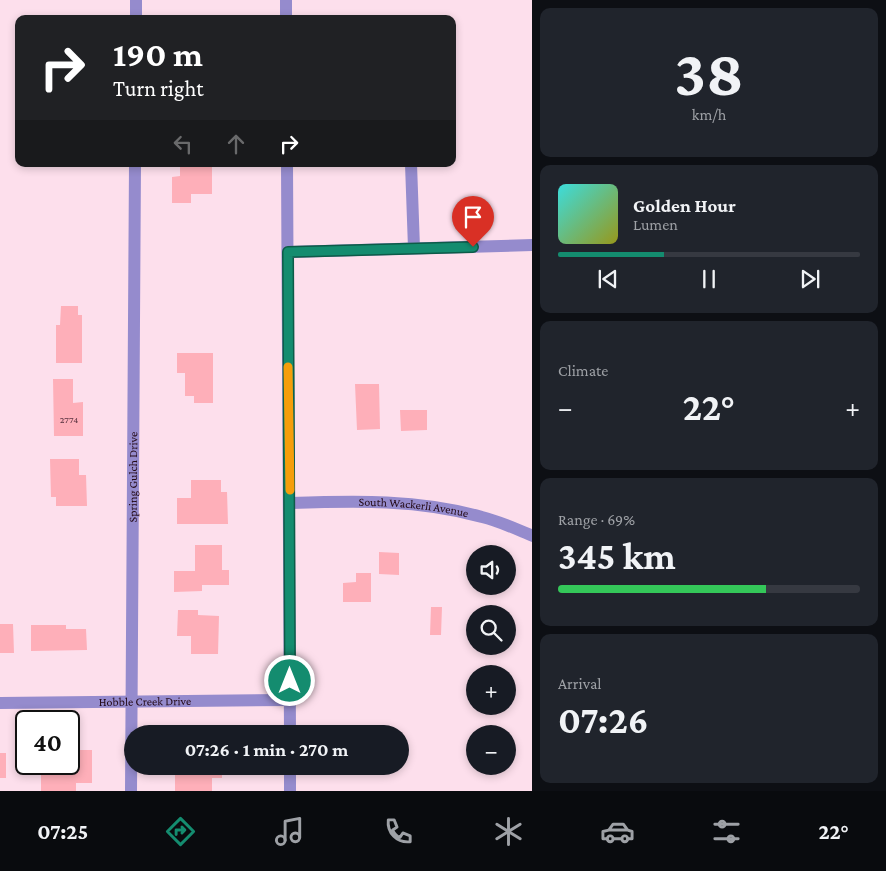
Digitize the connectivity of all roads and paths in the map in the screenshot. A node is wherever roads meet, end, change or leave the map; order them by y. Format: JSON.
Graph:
{"nodes":[{"id":1,"x":136,"y":0,"type":"edge"},
{"id":2,"x":286,"y":0,"type":"edge"},
{"id":3,"x":136,"y":15,"type":"edge"},
{"id":4,"x":286,"y":15,"type":"edge"},
{"id":5,"x":135,"y":167,"type":"edge"},
{"id":6,"x":287,"y":167,"type":"edge"},
{"id":7,"x":411,"y":167,"type":"edge"},
{"id":8,"x":532,"y":245,"type":"edge"},
{"id":9,"x":414,"y":248,"type":"junction"},
{"id":10,"x":288,"y":252,"type":"junction"},
{"id":11,"x":290,"y":503,"type":"junction"},
{"id":12,"x":532,"y":536,"type":"edge"},
{"id":13,"x":290,"y":700,"type":"junction"},
{"id":14,"x":132,"y":702,"type":"junction"},
{"id":15,"x":0,"y":703,"type":"edge"},
{"id":16,"x":290,"y":725,"type":"edge"},
{"id":17,"x":290,"y":775,"type":"edge"},
{"id":18,"x":131,"y":791,"type":"edge"},
{"id":19,"x":290,"y":791,"type":"edge"}],
"edges":[{"from":1,"to":3,"type":"street"},
{"from":2,"to":4,"type":"street"},
{"from":5,"to":14,"type":"street","name":"Spring Gulch Drive"},
{"from":6,"to":10,"type":"street"},
{"from":7,"to":9,"type":"street"},
{"from":8,"to":9,"type":"street"},
{"from":9,"to":10,"type":"street"},
{"from":10,"to":11,"type":"street"},
{"from":11,"to":12,"type":"street","name":"South Wackerli Avenue"},
{"from":11,"to":13,"type":"street"},
{"from":13,"to":14,"type":"street","name":"Hobble Creek Drive"},
{"from":13,"to":16,"type":"street"},
{"from":14,"to":15,"type":"street","name":"Hobble Creek Drive"},
{"from":14,"to":18,"type":"street","name":"Spring Gulch Drive"},
{"from":17,"to":19,"type":"street"}]}
